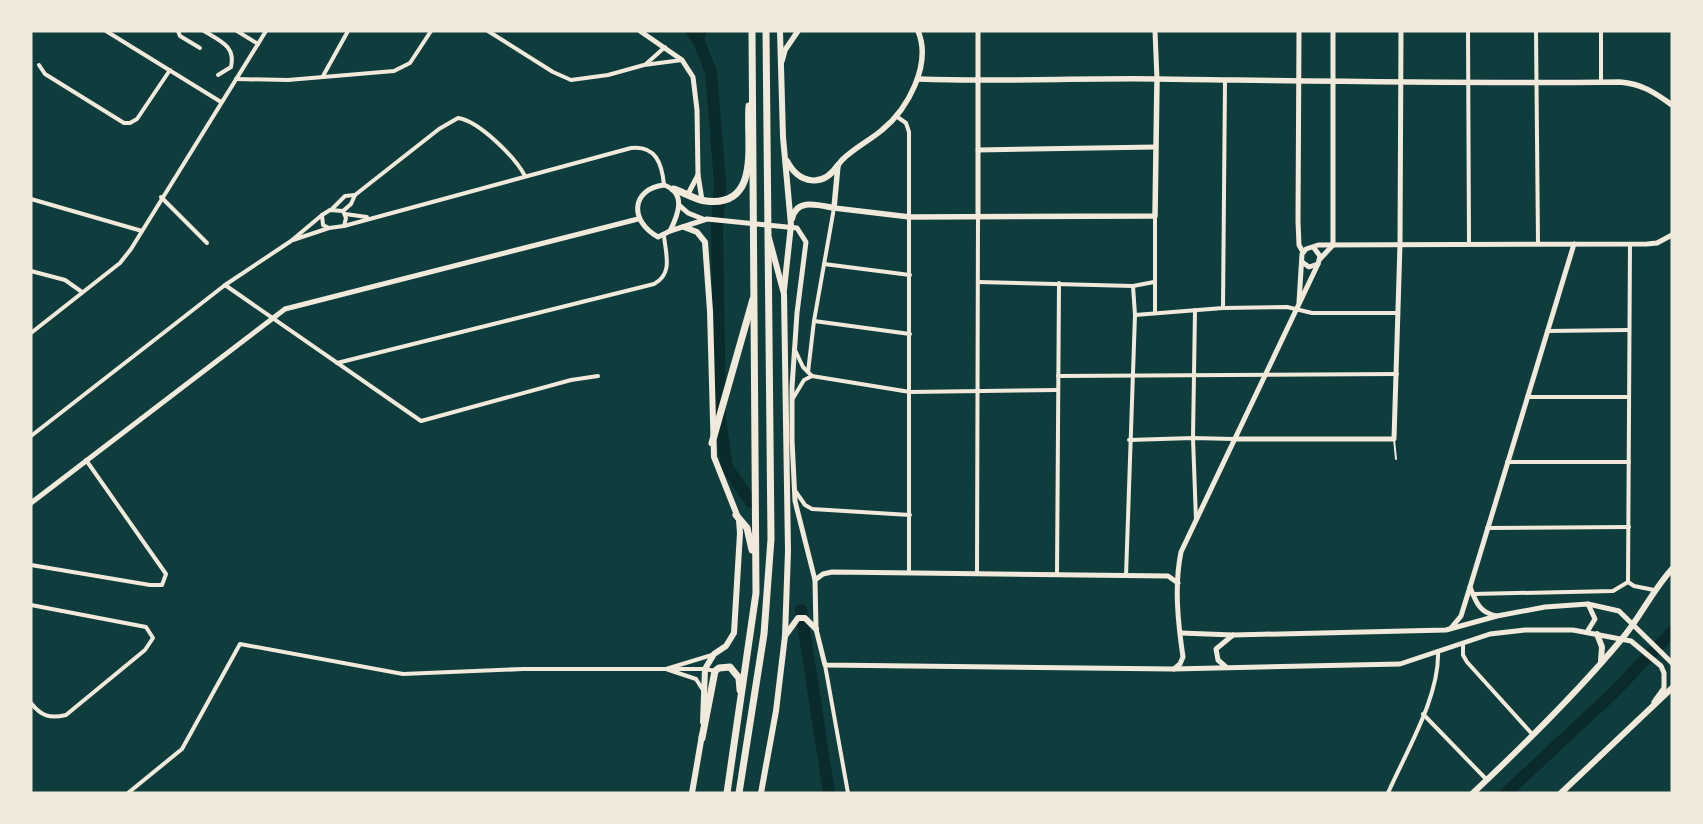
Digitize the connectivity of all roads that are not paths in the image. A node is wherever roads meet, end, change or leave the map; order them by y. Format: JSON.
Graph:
{"nodes":[{"id":1,"x":106,"y":31,"type":"edge"},
{"id":2,"x":178,"y":31,"type":"edge"},
{"id":3,"x":204,"y":31,"type":"edge"},
{"id":4,"x":237,"y":31,"type":"edge"},
{"id":5,"x":266,"y":31,"type":"edge"},
{"id":6,"x":348,"y":31,"type":"edge"},
{"id":7,"x":431,"y":31,"type":"edge"},
{"id":8,"x":488,"y":31,"type":"edge"},
{"id":9,"x":640,"y":31,"type":"edge"},
{"id":10,"x":752,"y":31,"type":"edge"},
{"id":11,"x":766,"y":31,"type":"edge"},
{"id":12,"x":780,"y":31,"type":"edge"},
{"id":13,"x":798,"y":31,"type":"edge"},
{"id":14,"x":918,"y":31,"type":"edge"},
{"id":15,"x":978,"y":31,"type":"edge"},
{"id":16,"x":1155,"y":31,"type":"edge"},
{"id":17,"x":1299,"y":31,"type":"edge"},
{"id":18,"x":1333,"y":31,"type":"edge"},
{"id":19,"x":1401,"y":31,"type":"edge"},
{"id":20,"x":1468,"y":31,"type":"edge"},
{"id":21,"x":1536,"y":31,"type":"edge"},
{"id":22,"x":1601,"y":31,"type":"edge"},
{"id":23,"x":258,"y":44,"type":"junction"},
{"id":24,"x":665,"y":47,"type":"junction"},
{"id":25,"x":200,"y":48,"type":"dead end"},
{"id":26,"x":682,"y":60,"type":"junction"},
{"id":27,"x":39,"y":65,"type":"dead end"},
{"id":28,"x":644,"y":65,"type":"junction"},
{"id":29,"x":781,"y":65,"type":"junction"},
{"id":30,"x":752,"y":68,"type":"junction"},
{"id":31,"x":170,"y":70,"type":"junction"},
{"id":32,"x":218,"y":75,"type":"dead end"},
{"id":33,"x":323,"y":76,"type":"junction"},
{"id":34,"x":236,"y":79,"type":"junction"},
{"id":35,"x":919,"y":79,"type":"junction"},
{"id":36,"x":1157,"y":79,"type":"junction"},
{"id":37,"x":1225,"y":81,"type":"junction"},
{"id":38,"x":978,"y":82,"type":"junction"},
{"id":39,"x":1601,"y":82,"type":"junction"},
{"id":40,"x":1299,"y":83,"type":"junction"},
{"id":41,"x":1332,"y":83,"type":"junction"},
{"id":42,"x":1537,"y":83,"type":"junction"},
{"id":43,"x":1401,"y":84,"type":"junction"},
{"id":44,"x":1468,"y":84,"type":"junction"},
{"id":45,"x":221,"y":102,"type":"junction"},
{"id":46,"x":1672,"y":105,"type":"edge"},
{"id":47,"x":896,"y":116,"type":"junction"},
{"id":48,"x":1156,"y":147,"type":"junction"},
{"id":49,"x":978,"y":150,"type":"junction"},
{"id":50,"x":785,"y":156,"type":"junction"},
{"id":51,"x":838,"y":165,"type":"junction"},
{"id":52,"x":698,"y":175,"type":"junction"},
{"id":53,"x":525,"y":176,"type":"junction"},
{"id":54,"x":664,"y":185,"type":"junction"},
{"id":55,"x":673,"y":189,"type":"junction"},
{"id":56,"x":688,"y":194,"type":"junction"},
{"id":57,"x":355,"y":195,"type":"junction"},
{"id":58,"x":161,"y":197,"type":"junction"},
{"id":59,"x":31,"y":199,"type":"edge"},
{"id":60,"x":705,"y":201,"type":"junction"},
{"id":61,"x":680,"y":205,"type":"junction"},
{"id":62,"x":834,"y":208,"type":"junction"},
{"id":63,"x":330,"y":210,"type":"junction"},
{"id":64,"x":344,"y":213,"type":"junction"},
{"id":65,"x":322,"y":215,"type":"junction"},
{"id":66,"x":910,"y":216,"type":"junction"},
{"id":67,"x":978,"y":216,"type":"junction"},
{"id":68,"x":1155,"y":216,"type":"junction"},
{"id":69,"x":369,"y":217,"type":"junction"},
{"id":70,"x":638,"y":219,"type":"junction"},
{"id":71,"x":705,"y":219,"type":"junction"},
{"id":72,"x":791,"y":225,"type":"junction"},
{"id":73,"x":344,"y":226,"type":"junction"},
{"id":74,"x":684,"y":227,"type":"junction"},
{"id":75,"x":329,"y":228,"type":"junction"},
{"id":76,"x":142,"y":231,"type":"junction"},
{"id":77,"x":670,"y":232,"type":"junction"},
{"id":78,"x":768,"y":232,"type":"junction"},
{"id":79,"x":1672,"y":235,"type":"edge"},
{"id":80,"x":664,"y":236,"type":"junction"},
{"id":81,"x":291,"y":240,"type":"junction"},
{"id":82,"x":207,"y":242,"type":"dead end"},
{"id":83,"x":1538,"y":243,"type":"junction"},
{"id":84,"x":1400,"y":244,"type":"junction"},
{"id":85,"x":1469,"y":244,"type":"junction"},
{"id":86,"x":1574,"y":244,"type":"junction"},
{"id":87,"x":1630,"y":244,"type":"junction"},
{"id":88,"x":1333,"y":246,"type":"junction"},
{"id":89,"x":1314,"y":248,"type":"junction"},
{"id":90,"x":1302,"y":252,"type":"junction"},
{"id":91,"x":1319,"y":261,"type":"junction"},
{"id":92,"x":1302,"y":262,"type":"junction"},
{"id":93,"x":824,"y":264,"type":"junction"},
{"id":94,"x":31,"y":270,"type":"edge"},
{"id":95,"x":910,"y":275,"type":"junction"},
{"id":96,"x":978,"y":282,"type":"junction"},
{"id":97,"x":1154,"y":282,"type":"junction"},
{"id":98,"x":1059,"y":283,"type":"junction"},
{"id":99,"x":225,"y":285,"type":"junction"},
{"id":100,"x":1133,"y":286,"type":"junction"},
{"id":101,"x":756,"y":289,"type":"junction"},
{"id":102,"x":82,"y":292,"type":"junction"},
{"id":103,"x":784,"y":294,"type":"junction"},
{"id":104,"x":1298,"y":307,"type":"junction"},
{"id":105,"x":1223,"y":308,"type":"junction"},
{"id":106,"x":1195,"y":310,"type":"junction"},
{"id":107,"x":1155,"y":313,"type":"junction"},
{"id":108,"x":1396,"y":313,"type":"junction"},
{"id":109,"x":1135,"y":315,"type":"junction"},
{"id":110,"x":271,"y":318,"type":"junction"},
{"id":111,"x":814,"y":321,"type":"junction"},
{"id":112,"x":1628,"y":330,"type":"junction"},
{"id":113,"x":1547,"y":331,"type":"junction"},
{"id":114,"x":31,"y":333,"type":"edge"},
{"id":115,"x":910,"y":334,"type":"junction"},
{"id":116,"x":794,"y":349,"type":"junction"},
{"id":117,"x":337,"y":363,"type":"junction"},
{"id":118,"x":808,"y":372,"type":"junction"},
{"id":119,"x":1195,"y":374,"type":"junction"},
{"id":120,"x":1397,"y":374,"type":"junction"},
{"id":121,"x":1132,"y":375,"type":"junction"},
{"id":122,"x":598,"y":376,"type":"dead end"},
{"id":123,"x":812,"y":376,"type":"junction"},
{"id":124,"x":1058,"y":376,"type":"junction"},
{"id":125,"x":1266,"y":376,"type":"junction"},
{"id":126,"x":1058,"y":390,"type":"junction"},
{"id":127,"x":910,"y":392,"type":"junction"},
{"id":128,"x":979,"y":392,"type":"junction"},
{"id":129,"x":1527,"y":397,"type":"junction"},
{"id":130,"x":1629,"y":397,"type":"junction"},
{"id":131,"x":792,"y":400,"type":"junction"},
{"id":132,"x":31,"y":436,"type":"edge"},
{"id":133,"x":1193,"y":438,"type":"junction"},
{"id":134,"x":1234,"y":439,"type":"junction"},
{"id":135,"x":1394,"y":439,"type":"junction"},
{"id":136,"x":1130,"y":440,"type":"junction"},
{"id":137,"x":712,"y":443,"type":"junction"},
{"id":138,"x":86,"y":460,"type":"junction"},
{"id":139,"x":1396,"y":460,"type":"dead end"},
{"id":140,"x":1507,"y":462,"type":"junction"},
{"id":141,"x":1629,"y":462,"type":"junction"},
{"id":142,"x":795,"y":491,"type":"junction"},
{"id":143,"x":31,"y":503,"type":"edge"},
{"id":144,"x":736,"y":515,"type":"junction"},
{"id":145,"x":910,"y":515,"type":"junction"},
{"id":146,"x":1196,"y":520,"type":"junction"},
{"id":147,"x":1629,"y":527,"type":"junction"},
{"id":148,"x":1487,"y":528,"type":"junction"},
{"id":149,"x":1179,"y":563,"type":"junction"},
{"id":150,"x":31,"y":564,"type":"edge"},
{"id":151,"x":1672,"y":569,"type":"edge"},
{"id":152,"x":909,"y":572,"type":"junction"},
{"id":153,"x":977,"y":574,"type":"junction"},
{"id":154,"x":1057,"y":574,"type":"junction"},
{"id":155,"x":1126,"y":576,"type":"junction"},
{"id":156,"x":1168,"y":576,"type":"junction"},
{"id":157,"x":815,"y":580,"type":"junction"},
{"id":158,"x":1628,"y":582,"type":"junction"},
{"id":159,"x":1178,"y":583,"type":"junction"},
{"id":160,"x":1470,"y":586,"type":"junction"},
{"id":161,"x":1654,"y":590,"type":"junction"},
{"id":162,"x":756,"y":593,"type":"junction"},
{"id":163,"x":1473,"y":594,"type":"junction"},
{"id":164,"x":1588,"y":604,"type":"junction"},
{"id":165,"x":31,"y":605,"type":"edge"},
{"id":166,"x":1497,"y":616,"type":"junction"},
{"id":167,"x":1632,"y":624,"type":"junction"},
{"id":168,"x":816,"y":628,"type":"junction"},
{"id":169,"x":1446,"y":630,"type":"junction"},
{"id":170,"x":1587,"y":632,"type":"junction"},
{"id":171,"x":1180,"y":633,"type":"junction"},
{"id":172,"x":1598,"y":634,"type":"junction"},
{"id":173,"x":1233,"y":635,"type":"junction"},
{"id":174,"x":784,"y":636,"type":"junction"},
{"id":175,"x":1622,"y":639,"type":"junction"},
{"id":176,"x":1463,"y":642,"type":"junction"},
{"id":177,"x":1438,"y":651,"type":"junction"},
{"id":178,"x":714,"y":654,"type":"junction"},
{"id":179,"x":1601,"y":662,"type":"junction"},
{"id":180,"x":1672,"y":663,"type":"edge"},
{"id":181,"x":825,"y":665,"type":"junction"},
{"id":182,"x":1229,"y":668,"type":"junction"},
{"id":183,"x":666,"y":669,"type":"junction"},
{"id":184,"x":705,"y":669,"type":"junction"},
{"id":185,"x":1173,"y":669,"type":"junction"},
{"id":186,"x":715,"y":671,"type":"junction"},
{"id":187,"x":1672,"y":688,"type":"edge"},
{"id":188,"x":703,"y":690,"type":"junction"},
{"id":189,"x":31,"y":703,"type":"edge"},
{"id":190,"x":1649,"y":708,"type":"junction"},
{"id":191,"x":1423,"y":714,"type":"junction"},
{"id":192,"x":738,"y":719,"type":"junction"},
{"id":193,"x":1533,"y":734,"type":"junction"},
{"id":194,"x":702,"y":738,"type":"junction"},
{"id":195,"x":1487,"y":780,"type":"junction"},
{"id":196,"x":128,"y":793,"type":"edge"},
{"id":197,"x":692,"y":793,"type":"edge"},
{"id":198,"x":727,"y":793,"type":"edge"},
{"id":199,"x":739,"y":793,"type":"edge"},
{"id":200,"x":761,"y":793,"type":"edge"},
{"id":201,"x":848,"y":793,"type":"edge"},
{"id":202,"x":1388,"y":793,"type":"edge"},
{"id":203,"x":1473,"y":793,"type":"edge"},
{"id":204,"x":1561,"y":793,"type":"edge"}],
"edges":[{"from":1,"to":31,"type":"street"},
{"from":2,"to":25,"type":"street"},
{"from":3,"to":32,"type":"street"},
{"from":4,"to":23,"type":"street"},
{"from":5,"to":23,"type":"street"},
{"from":6,"to":33,"type":"street"},
{"from":7,"to":33,"type":"street"},
{"from":8,"to":28,"type":"street"},
{"from":9,"to":24,"type":"street"},
{"from":10,"to":30,"type":"highway"},
{"from":11,"to":78,"type":"highway"},
{"from":12,"to":29,"type":"main road"},
{"from":13,"to":29,"type":"main road"},
{"from":14,"to":35,"type":"main road"},
{"from":15,"to":38,"type":"street"},
{"from":16,"to":36,"type":"street"},
{"from":17,"to":40,"type":"street"},
{"from":18,"to":41,"type":"street"},
{"from":19,"to":43,"type":"street"},
{"from":20,"to":44,"type":"street"},
{"from":21,"to":42,"type":"street"},
{"from":22,"to":39,"type":"street"},
{"from":23,"to":34,"type":"street"},
{"from":24,"to":26,"type":"street"},
{"from":24,"to":28,"type":"street"},
{"from":26,"to":28,"type":"street"},
{"from":26,"to":52,"type":"street"},
{"from":27,"to":31,"type":"street"},
{"from":29,"to":50,"type":"main road"},
{"from":30,"to":60,"type":"highway"},
{"from":30,"to":101,"type":"highway"},
{"from":31,"to":45,"type":"street"},
{"from":33,"to":34,"type":"street"},
{"from":34,"to":45,"type":"street"},
{"from":35,"to":38,"type":"main road"},
{"from":35,"to":47,"type":"main road"},
{"from":36,"to":37,"type":"main road"},
{"from":36,"to":38,"type":"main road"},
{"from":36,"to":48,"type":"main road"},
{"from":37,"to":40,"type":"main road"},
{"from":37,"to":105,"type":"street"},
{"from":38,"to":49,"type":"street"},
{"from":39,"to":42,"type":"main road"},
{"from":39,"to":46,"type":"main road"},
{"from":40,"to":41,"type":"main road"},
{"from":40,"to":90,"type":"street"},
{"from":41,"to":43,"type":"main road"},
{"from":41,"to":88,"type":"street"},
{"from":42,"to":44,"type":"main road"},
{"from":42,"to":83,"type":"street"},
{"from":43,"to":44,"type":"main road"},
{"from":43,"to":84,"type":"street"},
{"from":44,"to":85,"type":"street"},
{"from":45,"to":58,"type":"street"},
{"from":47,"to":51,"type":"main road"},
{"from":47,"to":66,"type":"street"},
{"from":48,"to":49,"type":"street"},
{"from":48,"to":68,"type":"main road"},
{"from":49,"to":67,"type":"street"},
{"from":50,"to":51,"type":"main road"},
{"from":50,"to":72,"type":"main road"},
{"from":51,"to":62,"type":"main road"},
{"from":52,"to":56,"type":"street"},
{"from":52,"to":60,"type":"street"},
{"from":53,"to":54,"type":"street"},
{"from":53,"to":57,"type":"street"},
{"from":53,"to":69,"type":"street"},
{"from":54,"to":55,"type":"street"},
{"from":54,"to":70,"type":"street"},
{"from":55,"to":56,"type":"highway"},
{"from":55,"to":61,"type":"street"},
{"from":56,"to":60,"type":"highway"},
{"from":57,"to":63,"type":"street"},
{"from":57,"to":64,"type":"street"},
{"from":58,"to":76,"type":"street"},
{"from":58,"to":82,"type":"street"},
{"from":59,"to":76,"type":"street"},
{"from":61,"to":71,"type":"street"},
{"from":61,"to":77,"type":"street"},
{"from":62,"to":66,"type":"main road"},
{"from":62,"to":72,"type":"main road"},
{"from":62,"to":93,"type":"street"},
{"from":63,"to":64,"type":"street"},
{"from":63,"to":65,"type":"street"},
{"from":64,"to":69,"type":"street"},
{"from":64,"to":73,"type":"street"},
{"from":65,"to":75,"type":"street"},
{"from":65,"to":81,"type":"street"},
{"from":66,"to":67,"type":"main road"},
{"from":66,"to":95,"type":"street"},
{"from":67,"to":68,"type":"main road"},
{"from":67,"to":96,"type":"street"},
{"from":68,"to":97,"type":"street"},
{"from":69,"to":73,"type":"street"},
{"from":70,"to":80,"type":"street"},
{"from":70,"to":110,"type":"street"},
{"from":71,"to":74,"type":"street"},
{"from":71,"to":116,"type":"street"},
{"from":72,"to":103,"type":"main road"},
{"from":73,"to":75,"type":"street"},
{"from":74,"to":77,"type":"street"},
{"from":74,"to":137,"type":"main road"},
{"from":75,"to":81,"type":"street"},
{"from":76,"to":102,"type":"street"},
{"from":77,"to":80,"type":"street"},
{"from":78,"to":103,"type":"main road"},
{"from":78,"to":199,"type":"highway"},
{"from":79,"to":87,"type":"street"},
{"from":80,"to":117,"type":"street"},
{"from":81,"to":99,"type":"street"},
{"from":83,"to":85,"type":"street"},
{"from":83,"to":86,"type":"street"},
{"from":84,"to":85,"type":"street"},
{"from":84,"to":88,"type":"street"},
{"from":84,"to":108,"type":"street"},
{"from":86,"to":87,"type":"street"},
{"from":86,"to":113,"type":"street"},
{"from":87,"to":112,"type":"street"},
{"from":88,"to":89,"type":"street"},
{"from":88,"to":91,"type":"street"},
{"from":89,"to":90,"type":"street"},
{"from":89,"to":91,"type":"street"},
{"from":90,"to":92,"type":"street"},
{"from":91,"to":92,"type":"street"},
{"from":91,"to":104,"type":"street"},
{"from":92,"to":104,"type":"street"},
{"from":93,"to":95,"type":"street"},
{"from":93,"to":111,"type":"street"},
{"from":94,"to":102,"type":"street"},
{"from":95,"to":115,"type":"street"},
{"from":96,"to":98,"type":"street"},
{"from":96,"to":128,"type":"street"},
{"from":97,"to":100,"type":"street"},
{"from":97,"to":107,"type":"street"},
{"from":98,"to":100,"type":"street"},
{"from":98,"to":124,"type":"street"},
{"from":99,"to":110,"type":"street"},
{"from":99,"to":132,"type":"street"},
{"from":100,"to":109,"type":"street"},
{"from":101,"to":137,"type":"highway"},
{"from":101,"to":162,"type":"highway"},
{"from":102,"to":114,"type":"street"},
{"from":103,"to":174,"type":"main road"},
{"from":104,"to":105,"type":"street"},
{"from":104,"to":108,"type":"street"},
{"from":104,"to":125,"type":"street"},
{"from":105,"to":106,"type":"street"},
{"from":106,"to":107,"type":"street"},
{"from":106,"to":119,"type":"street"},
{"from":107,"to":109,"type":"street"},
{"from":108,"to":120,"type":"street"},
{"from":109,"to":121,"type":"street"},
{"from":110,"to":117,"type":"street"},
{"from":110,"to":138,"type":"street"},
{"from":111,"to":115,"type":"street"},
{"from":111,"to":118,"type":"street"},
{"from":112,"to":113,"type":"street"},
{"from":112,"to":130,"type":"street"},
{"from":113,"to":129,"type":"street"},
{"from":115,"to":127,"type":"street"},
{"from":116,"to":118,"type":"street"},
{"from":116,"to":131,"type":"street"},
{"from":117,"to":122,"type":"street"},
{"from":118,"to":123,"type":"street"},
{"from":119,"to":121,"type":"street"},
{"from":119,"to":125,"type":"street"},
{"from":119,"to":133,"type":"street"},
{"from":120,"to":125,"type":"street"},
{"from":120,"to":135,"type":"street"},
{"from":121,"to":124,"type":"street"},
{"from":121,"to":136,"type":"street"},
{"from":123,"to":127,"type":"street"},
{"from":123,"to":131,"type":"street"},
{"from":124,"to":126,"type":"street"},
{"from":125,"to":134,"type":"street"},
{"from":126,"to":128,"type":"street"},
{"from":126,"to":154,"type":"street"},
{"from":127,"to":128,"type":"street"},
{"from":127,"to":145,"type":"street"},
{"from":128,"to":153,"type":"street"},
{"from":129,"to":130,"type":"street"},
{"from":129,"to":140,"type":"street"},
{"from":130,"to":141,"type":"street"},
{"from":131,"to":142,"type":"street"},
{"from":133,"to":134,"type":"street"},
{"from":133,"to":136,"type":"street"},
{"from":133,"to":146,"type":"street"},
{"from":134,"to":135,"type":"street"},
{"from":134,"to":146,"type":"street"},
{"from":135,"to":139,"type":"lane"},
{"from":136,"to":155,"type":"street"},
{"from":137,"to":144,"type":"main road"},
{"from":138,"to":143,"type":"street"},
{"from":138,"to":150,"type":"street"},
{"from":140,"to":141,"type":"street"},
{"from":140,"to":148,"type":"street"},
{"from":141,"to":147,"type":"street"},
{"from":142,"to":145,"type":"street"},
{"from":142,"to":157,"type":"street"},
{"from":144,"to":162,"type":"highway"},
{"from":144,"to":178,"type":"main road"},
{"from":145,"to":152,"type":"street"},
{"from":146,"to":149,"type":"street"},
{"from":147,"to":148,"type":"street"},
{"from":147,"to":158,"type":"street"},
{"from":148,"to":160,"type":"street"},
{"from":149,"to":156,"type":"street"},
{"from":149,"to":159,"type":"street"},
{"from":151,"to":161,"type":"main road"},
{"from":152,"to":153,"type":"street"},
{"from":152,"to":157,"type":"street"},
{"from":153,"to":154,"type":"street"},
{"from":154,"to":155,"type":"street"},
{"from":155,"to":156,"type":"street"},
{"from":156,"to":159,"type":"street"},
{"from":157,"to":168,"type":"street"},
{"from":158,"to":161,"type":"street"},
{"from":158,"to":163,"type":"street"},
{"from":159,"to":171,"type":"street"},
{"from":160,"to":163,"type":"street"},
{"from":160,"to":169,"type":"street"},
{"from":161,"to":167,"type":"main road"},
{"from":162,"to":192,"type":"highway"},
{"from":163,"to":166,"type":"street"},
{"from":164,"to":166,"type":"street"},
{"from":164,"to":167,"type":"street"},
{"from":164,"to":170,"type":"street"},
{"from":165,"to":189,"type":"street"},
{"from":166,"to":169,"type":"street"},
{"from":167,"to":175,"type":"main road"},
{"from":167,"to":180,"type":"street"},
{"from":168,"to":174,"type":"main road"},
{"from":168,"to":181,"type":"street"},
{"from":169,"to":173,"type":"street"},
{"from":170,"to":172,"type":"street"},
{"from":170,"to":176,"type":"street"},
{"from":171,"to":173,"type":"street"},
{"from":171,"to":185,"type":"street"},
{"from":172,"to":175,"type":"street"},
{"from":172,"to":179,"type":"main road"},
{"from":173,"to":182,"type":"street"},
{"from":174,"to":200,"type":"main road"},
{"from":175,"to":179,"type":"main road"},
{"from":175,"to":190,"type":"street"},
{"from":176,"to":177,"type":"street"},
{"from":176,"to":193,"type":"street"},
{"from":177,"to":182,"type":"street"},
{"from":177,"to":191,"type":"street"},
{"from":178,"to":183,"type":"street"},
{"from":178,"to":184,"type":"main road"},
{"from":179,"to":193,"type":"main road"},
{"from":181,"to":185,"type":"street"},
{"from":181,"to":201,"type":"street"},
{"from":182,"to":185,"type":"street"},
{"from":183,"to":184,"type":"street"},
{"from":183,"to":188,"type":"street"},
{"from":183,"to":196,"type":"street"},
{"from":184,"to":186,"type":"street"},
{"from":184,"to":188,"type":"main road"},
{"from":186,"to":192,"type":"highway"},
{"from":186,"to":194,"type":"highway"},
{"from":187,"to":190,"type":"main road"},
{"from":188,"to":194,"type":"main road"},
{"from":190,"to":204,"type":"main road"},
{"from":191,"to":195,"type":"street"},
{"from":191,"to":202,"type":"street"},
{"from":192,"to":198,"type":"highway"},
{"from":193,"to":195,"type":"main road"},
{"from":194,"to":197,"type":"main road"},
{"from":195,"to":203,"type":"main road"}]}
